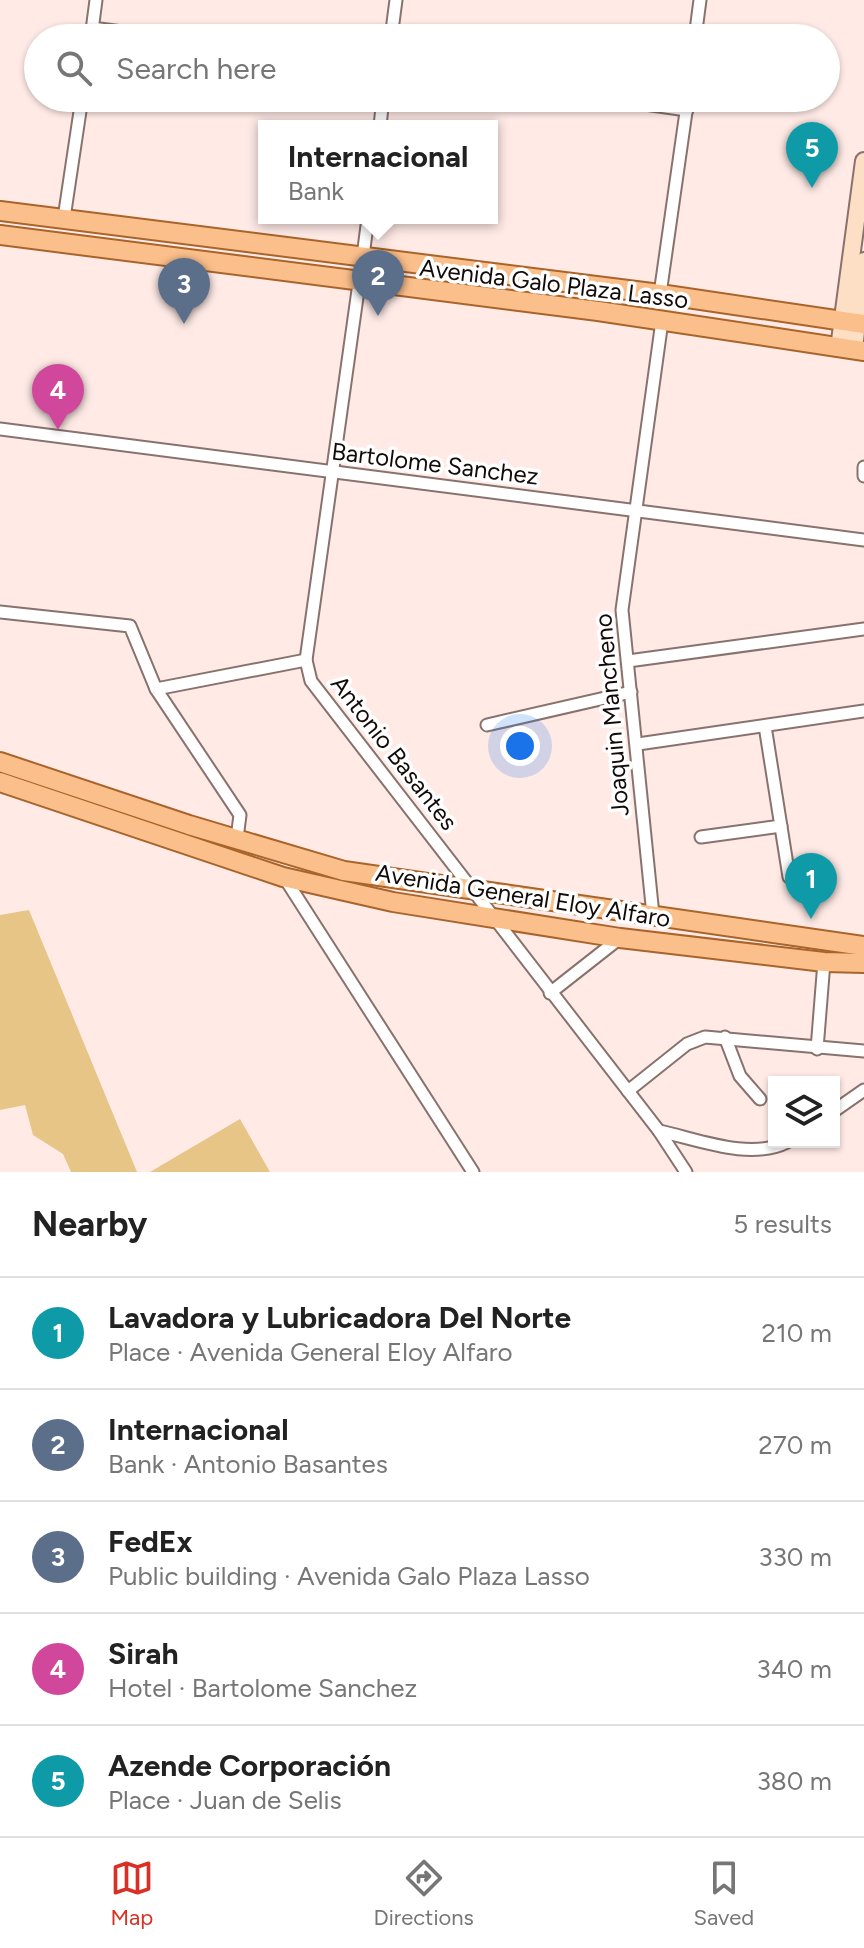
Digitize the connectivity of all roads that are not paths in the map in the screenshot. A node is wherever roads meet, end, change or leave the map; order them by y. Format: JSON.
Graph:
{"nodes":[{"id":1,"x":96,"y":0,"type":"edge"},
{"id":2,"x":396,"y":0,"type":"edge"},
{"id":3,"x":700,"y":0,"type":"edge"},
{"id":4,"x":92,"y":24,"type":"edge"},
{"id":5,"x":393,"y":24,"type":"edge"},
{"id":6,"x":697,"y":24,"type":"edge"},
{"id":7,"x":80,"y":112,"type":"edge"},
{"id":8,"x":686,"y":112,"type":"edge"},
{"id":9,"x":864,"y":161,"type":"edge"},
{"id":10,"x":0,"y":211,"type":"edge"},
{"id":11,"x":64,"y":218,"type":"junction"},
{"id":12,"x":367,"y":224,"type":"edge"},
{"id":13,"x":0,"y":235,"type":"edge"},
{"id":14,"x":363,"y":256,"type":"junction"},
{"id":15,"x":864,"y":261,"type":"edge"},
{"id":16,"x":359,"y":283,"type":"junction"},
{"id":17,"x":660,"y":294,"type":"junction"},
{"id":18,"x":662,"y":321,"type":"junction"},
{"id":19,"x":854,"y":323,"type":"edge"},
{"id":20,"x":852,"y":349,"type":"edge"},
{"id":21,"x":0,"y":429,"type":"edge"},
{"id":22,"x":864,"y":467,"type":"edge"},
{"id":23,"x":333,"y":473,"type":"junction"},
{"id":24,"x":864,"y":476,"type":"edge"},
{"id":25,"x":635,"y":512,"type":"junction"},
{"id":26,"x":864,"y":540,"type":"edge"},
{"id":27,"x":0,"y":612,"type":"edge"},
{"id":28,"x":864,"y":629,"type":"edge"},
{"id":29,"x":306,"y":660,"type":"junction"},
{"id":30,"x":628,"y":661,"type":"junction"},
{"id":31,"x":156,"y":689,"type":"junction"},
{"id":32,"x":631,"y":692,"type":"junction"},
{"id":33,"x":864,"y":711,"type":"edge"},
{"id":34,"x":487,"y":725,"type":"dead end"},
{"id":35,"x":765,"y":726,"type":"junction"},
{"id":36,"x":638,"y":744,"type":"junction"},
{"id":37,"x":0,"y":762,"type":"edge"},
{"id":38,"x":0,"y":782,"type":"edge"},
{"id":39,"x":781,"y":826,"type":"junction"},
{"id":40,"x":701,"y":837,"type":"dead end"},
{"id":41,"x":237,"y":838,"type":"junction"},
{"id":42,"x":283,"y":877,"type":"junction"},
{"id":43,"x":789,"y":877,"type":"dead end"},
{"id":44,"x":472,"y":890,"type":"junction"},
{"id":45,"x":653,"y":915,"type":"junction"},
{"id":46,"x":493,"y":921,"type":"junction"},
{"id":47,"x":620,"y":938,"type":"junction"},
{"id":48,"x":864,"y":946,"type":"edge"},
{"id":49,"x":824,"y":962,"type":"junction"},
{"id":50,"x":864,"y":963,"type":"edge"},
{"id":51,"x":550,"y":993,"type":"junction"},
{"id":52,"x":725,"y":1037,"type":"junction"},
{"id":53,"x":817,"y":1049,"type":"junction"},
{"id":54,"x":864,"y":1051,"type":"edge"},
{"id":55,"x":864,"y":1090,"type":"edge"},
{"id":56,"x":628,"y":1091,"type":"junction"},
{"id":57,"x":760,"y":1099,"type":"dead end"},
{"id":58,"x":840,"y":1107,"type":"edge"},
{"id":59,"x":659,"y":1131,"type":"junction"},
{"id":60,"x":772,"y":1148,"type":"edge"},
{"id":61,"x":473,"y":1172,"type":"edge"},
{"id":62,"x":686,"y":1172,"type":"edge"}],
"edges":[{"from":1,"to":4,"type":"street"},
{"from":2,"to":5,"type":"street"},
{"from":3,"to":6,"type":"street"},
{"from":7,"to":11,"type":"street"},
{"from":8,"to":17,"type":"street"},
{"from":9,"to":19,"type":"main road"},
{"from":10,"to":11,"type":"main road","name":"Avenida Galo Plaza Lasso"},
{"from":11,"to":14,"type":"main road","name":"Avenida Galo Plaza Lasso"},
{"from":12,"to":14,"type":"street"},
{"from":13,"to":16,"type":"main road","name":"Avenida Galo Plaza Lasso"},
{"from":14,"to":17,"type":"main road","name":"Avenida Galo Plaza Lasso"},
{"from":15,"to":19,"type":"main road"},
{"from":16,"to":18,"type":"main road","name":"Avenida Galo Plaza Lasso"},
{"from":16,"to":23,"type":"street","name":"Antonio Basantes"},
{"from":17,"to":19,"type":"main road","name":"Avenida Galo Plaza Lasso"},
{"from":18,"to":20,"type":"main road","name":"Avenida Galo Plaza Lasso"},
{"from":18,"to":25,"type":"street","name":"Joaquin Mancheno"},
{"from":19,"to":20,"type":"main road"},
{"from":21,"to":23,"type":"street","name":"Bartolome Sanchez"},
{"from":22,"to":24,"type":"street"},
{"from":23,"to":25,"type":"street","name":"Bartolome Sanchez"},
{"from":23,"to":29,"type":"street","name":"Antonio Basantes"},
{"from":25,"to":26,"type":"street","name":"Bartolome Sanchez"},
{"from":25,"to":30,"type":"street","name":"Joaquin Mancheno"},
{"from":27,"to":31,"type":"street"},
{"from":28,"to":30,"type":"street"},
{"from":29,"to":31,"type":"street"},
{"from":29,"to":44,"type":"street","name":"Antonio Basantes"},
{"from":30,"to":32,"type":"street","name":"Joaquin Mancheno"},
{"from":31,"to":41,"type":"street"},
{"from":32,"to":34,"type":"street"},
{"from":32,"to":36,"type":"street","name":"Joaquin Mancheno"},
{"from":33,"to":35,"type":"street"},
{"from":35,"to":36,"type":"street"},
{"from":35,"to":39,"type":"street"},
{"from":36,"to":45,"type":"street","name":"Joaquin Mancheno"},
{"from":37,"to":41,"type":"main road","name":"Avenida General Eloy Alfaro"},
{"from":38,"to":42,"type":"main road","name":"Avenida General Eloy Alfaro"},
{"from":39,"to":40,"type":"street"},
{"from":39,"to":43,"type":"street"},
{"from":41,"to":44,"type":"main road","name":"Avenida General Eloy Alfaro"},
{"from":42,"to":46,"type":"main road","name":"Avenida General Eloy Alfaro"},
{"from":42,"to":61,"type":"street"},
{"from":44,"to":45,"type":"main road","name":"Avenida General Eloy Alfaro"},
{"from":44,"to":46,"type":"street","name":"Antonio Basantes"},
{"from":45,"to":48,"type":"main road","name":"Avenida General Eloy Alfaro"},
{"from":46,"to":47,"type":"main road","name":"Avenida General Eloy Alfaro"},
{"from":46,"to":51,"type":"street","name":"Antonio Basantes"},
{"from":47,"to":49,"type":"main road","name":"Avenida General Eloy Alfaro"},
{"from":47,"to":51,"type":"street"},
{"from":49,"to":50,"type":"main road","name":"Avenida General Eloy Alfaro"},
{"from":49,"to":53,"type":"street"},
{"from":51,"to":56,"type":"street","name":"Antonio Basantes"},
{"from":52,"to":53,"type":"street"},
{"from":52,"to":56,"type":"street"},
{"from":52,"to":57,"type":"street"},
{"from":53,"to":54,"type":"street"},
{"from":55,"to":58,"type":"street"},
{"from":56,"to":59,"type":"street","name":"Antonio Basantes"},
{"from":59,"to":60,"type":"street"},
{"from":59,"to":62,"type":"street","name":"Antonio Basantes"}]}
